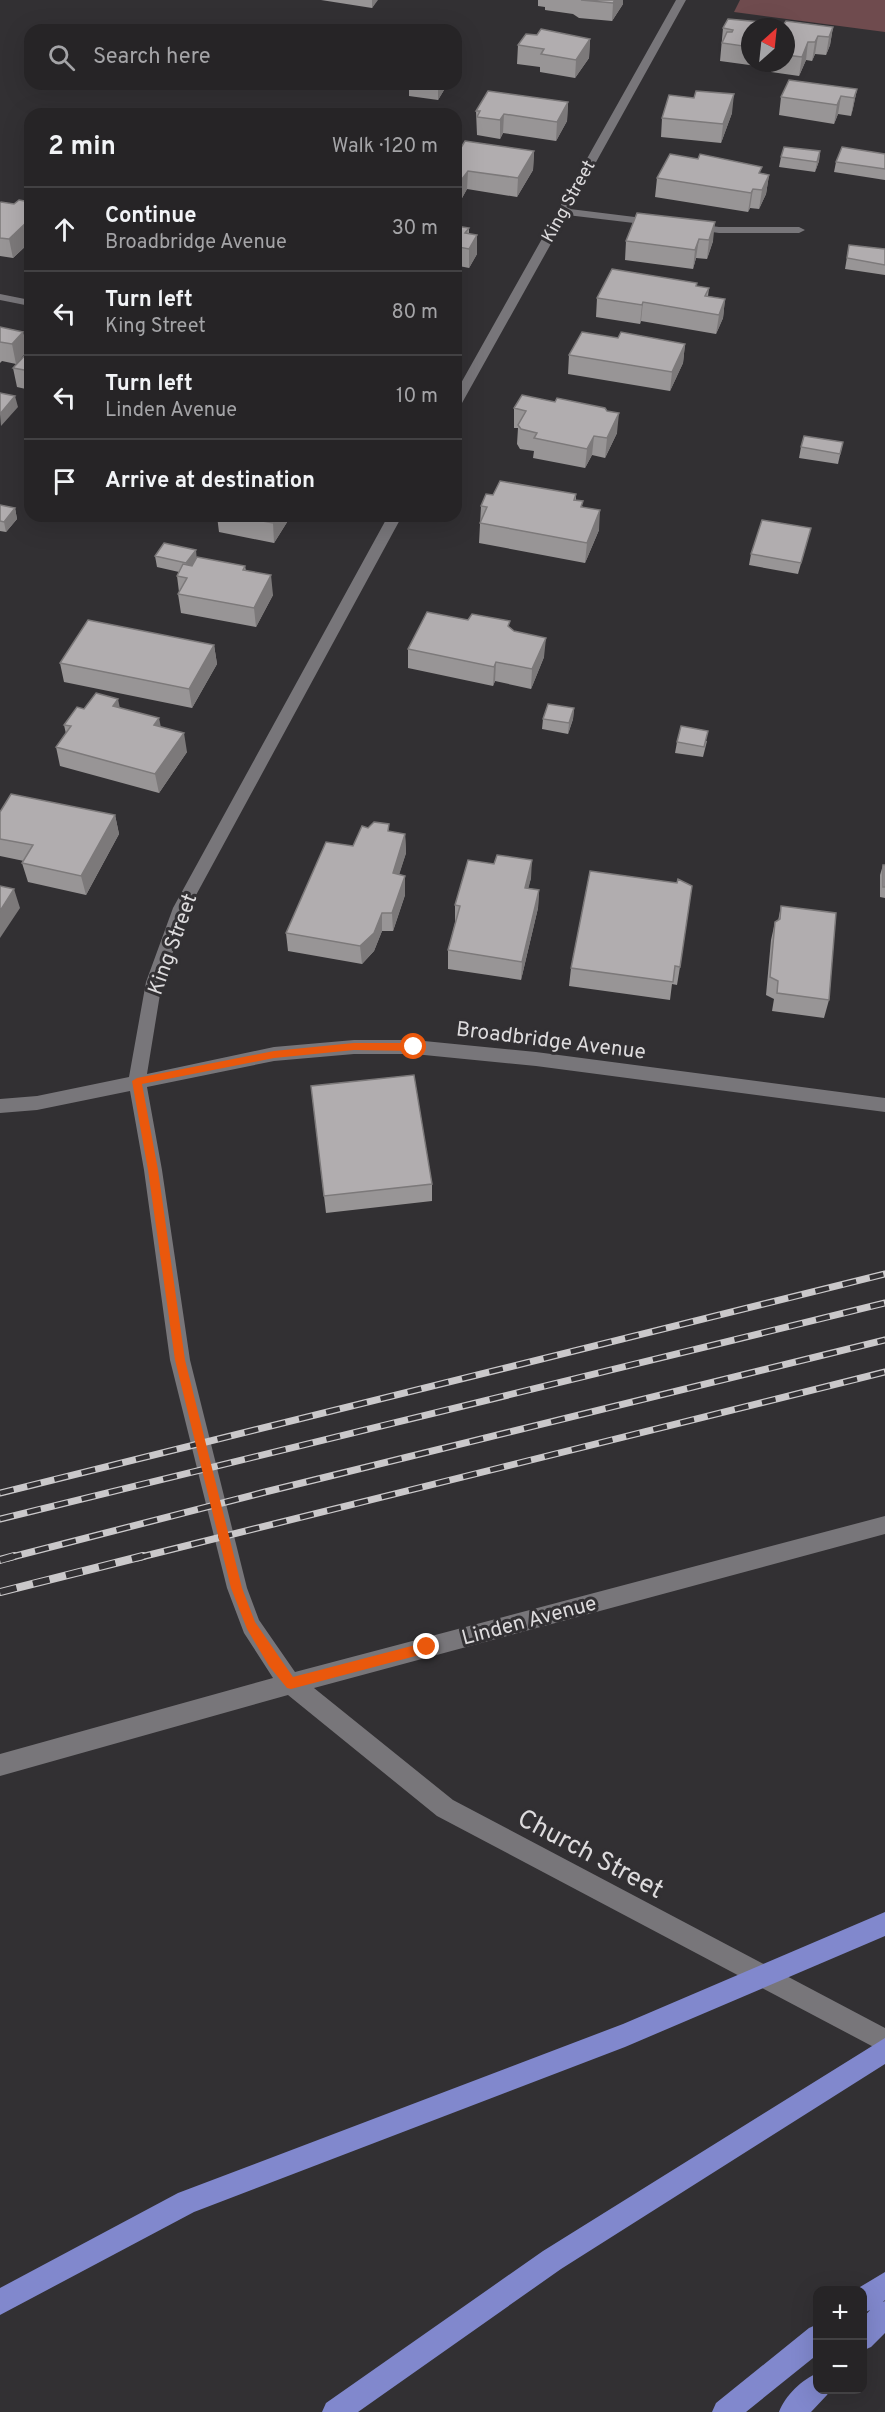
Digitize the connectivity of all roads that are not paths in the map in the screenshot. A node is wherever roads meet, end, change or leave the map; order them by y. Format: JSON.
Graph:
{"nodes":[{"id":1,"x":681,"y":0,"type":"edge"},
{"id":2,"x":563,"y":211,"type":"junction"},
{"id":3,"x":799,"y":230,"type":"dead end"},
{"id":4,"x":0,"y":297,"type":"edge"},
{"id":5,"x":24,"y":302,"type":"edge"},
{"id":6,"x":462,"y":385,"type":"edge"},
{"id":7,"x":392,"y":522,"type":"edge"},
{"id":8,"x":137,"y":1081,"type":"junction"},
{"id":9,"x":885,"y":1105,"type":"edge"},
{"id":10,"x":0,"y":1106,"type":"edge"},
{"id":11,"x":885,"y":1525,"type":"edge"},
{"id":12,"x":291,"y":1684,"type":"junction"},
{"id":13,"x":0,"y":1765,"type":"edge"},
{"id":14,"x":885,"y":1924,"type":"edge"},
{"id":15,"x":885,"y":2041,"type":"edge"},
{"id":16,"x":885,"y":2050,"type":"edge"},
{"id":17,"x":885,"y":2285,"type":"edge"},
{"id":18,"x":867,"y":2298,"type":"edge"},
{"id":19,"x":0,"y":2302,"type":"edge"},
{"id":20,"x":885,"y":2314,"type":"edge"},
{"id":21,"x":867,"y":2333,"type":"edge"},
{"id":22,"x":814,"y":2340,"type":"edge"},
{"id":23,"x":813,"y":2390,"type":"edge"},
{"id":24,"x":335,"y":2412,"type":"edge"},
{"id":25,"x":725,"y":2412,"type":"edge"},
{"id":26,"x":792,"y":2412,"type":"edge"}],
"edges":[{"from":1,"to":2,"type":"street","name":"King Street"},
{"from":2,"to":3,"type":"street"},
{"from":2,"to":6,"type":"street","name":"King Street"},
{"from":4,"to":5,"type":"street"},
{"from":7,"to":8,"type":"street","name":"King Street"},
{"from":8,"to":9,"type":"street","name":"Broadbridge Avenue"},
{"from":8,"to":10,"type":"street","name":"Broadbridge Avenue"},
{"from":8,"to":12,"type":"street","name":"King Street"},
{"from":11,"to":12,"type":"street","name":"Linden Avenue"},
{"from":12,"to":13,"type":"street","name":"Linden Avenue"},
{"from":12,"to":15,"type":"street","name":"Church Street"},
{"from":14,"to":19,"type":"highway"},
{"from":16,"to":24,"type":"highway"},
{"from":17,"to":18,"type":"highway"},
{"from":20,"to":21,"type":"highway"},
{"from":22,"to":25,"type":"highway"},
{"from":23,"to":26,"type":"highway"}]}
